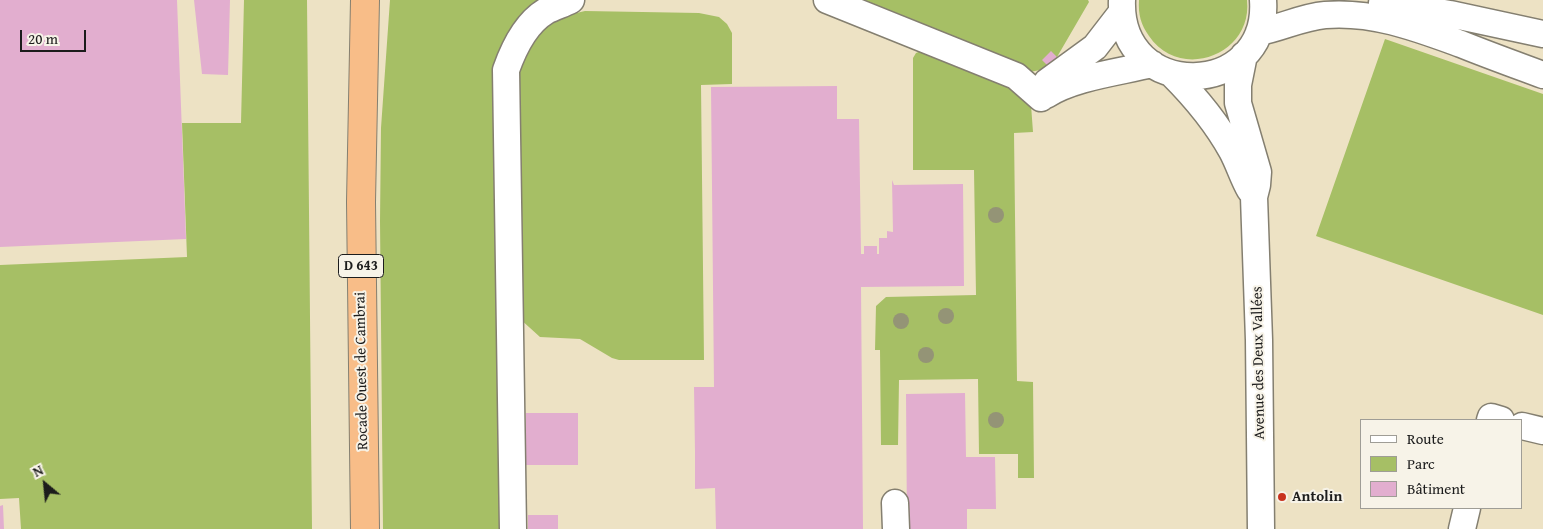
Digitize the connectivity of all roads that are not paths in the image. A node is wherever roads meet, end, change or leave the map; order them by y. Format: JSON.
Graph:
{"nodes":[{"id":1,"x":571,"y":0,"type":"edge"},
{"id":2,"x":827,"y":0,"type":"edge"},
{"id":3,"x":1263,"y":0,"type":"edge"},
{"id":4,"x":1368,"y":0,"type":"edge"},
{"id":5,"x":366,"y":1,"type":"edge"},
{"id":6,"x":1122,"y":6,"type":"edge"},
{"id":7,"x":1259,"y":32,"type":"junction"},
{"id":8,"x":1543,"y":34,"type":"edge"},
{"id":9,"x":1244,"y":55,"type":"junction"},
{"id":10,"x":1162,"y":69,"type":"junction"},
{"id":11,"x":1543,"y":75,"type":"edge"},
{"id":12,"x":1041,"y":98,"type":"junction"},
{"id":13,"x":1254,"y":197,"type":"junction"},
{"id":14,"x":1523,"y":426,"type":"edge"},
{"id":15,"x":1543,"y":432,"type":"edge"},
{"id":16,"x":895,"y":503,"type":"dead end"},
{"id":17,"x":1467,"y":509,"type":"edge"},
{"id":18,"x":365,"y":529,"type":"edge"},
{"id":19,"x":513,"y":529,"type":"edge"},
{"id":20,"x":896,"y":529,"type":"edge"},
{"id":21,"x":1261,"y":529,"type":"edge"},
{"id":22,"x":1462,"y":529,"type":"edge"}],
"edges":[{"from":1,"to":19,"type":"street"},
{"from":2,"to":12,"type":"street"},
{"from":3,"to":7,"type":"street"},
{"from":4,"to":8,"type":"street"},
{"from":5,"to":18,"type":"highway","name":"Rocade Ouest de Cambrai","number":"D 643"},
{"from":6,"to":10,"type":"street","name":"Avenue des Deux Vallées"},
{"from":6,"to":12,"type":"street"},
{"from":7,"to":9,"type":"street"},
{"from":7,"to":11,"type":"street"},
{"from":9,"to":10,"type":"street"},
{"from":9,"to":13,"type":"street","name":"Avenue des Deux Vallées"},
{"from":10,"to":12,"type":"street"},
{"from":10,"to":13,"type":"street","name":"Avenue des Deux Vallées"},
{"from":13,"to":21,"type":"street","name":"Avenue des Deux Vallées"},
{"from":14,"to":15,"type":"street"},
{"from":16,"to":20,"type":"street"},
{"from":17,"to":22,"type":"street"}]}
